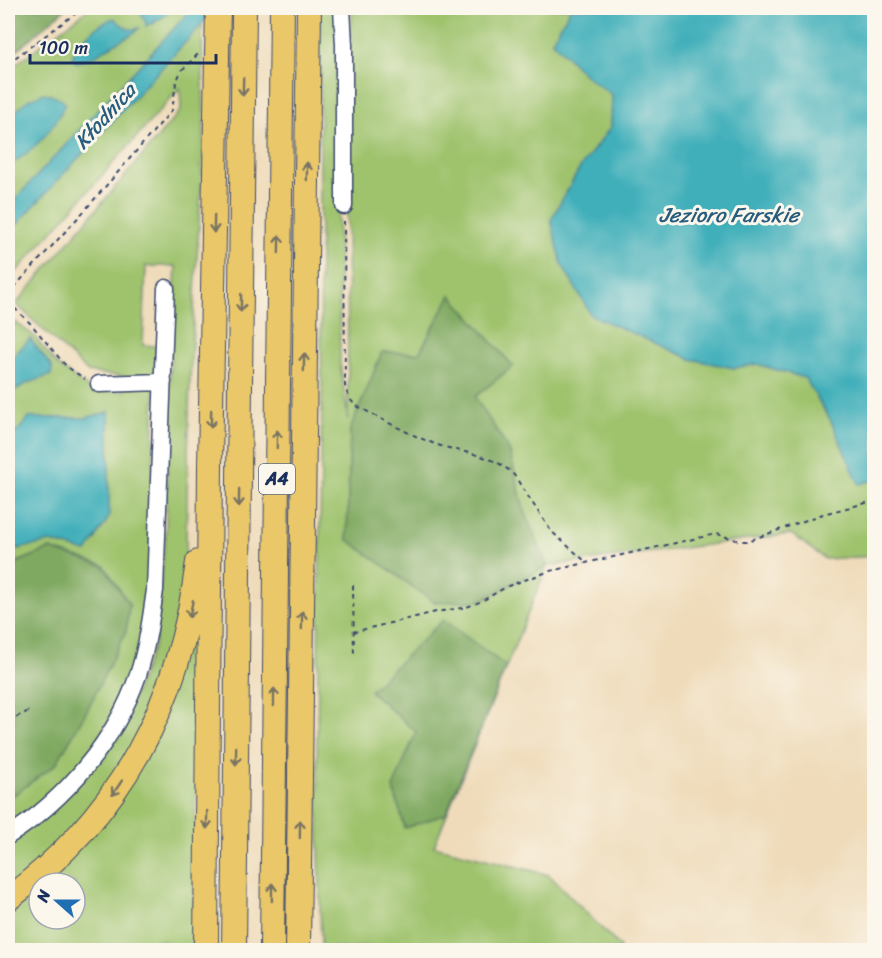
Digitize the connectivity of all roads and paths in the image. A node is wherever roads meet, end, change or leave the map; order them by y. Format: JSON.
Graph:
{"nodes":[{"id":1,"x":83,"y":8,"type":"edge"},
{"id":2,"x":218,"y":8,"type":"edge"},
{"id":3,"x":282,"y":8,"type":"edge"},
{"id":4,"x":309,"y":8,"type":"edge"},
{"id":5,"x":342,"y":8,"type":"edge"},
{"id":6,"x":244,"y":18,"type":"edge"},
{"id":7,"x":8,"y":63,"type":"edge"},
{"id":8,"x":172,"y":110,"type":"dead end"},
{"id":9,"x":344,"y":206,"type":"joint"},
{"id":10,"x":166,"y":288,"type":"dead end"},
{"id":11,"x":8,"y":294,"type":"edge"},
{"id":12,"x":8,"y":302,"type":"edge"},
{"id":13,"x":163,"y":382,"type":"junction"},
{"id":14,"x":99,"y":384,"type":"joint"},
{"id":15,"x":210,"y":468,"type":"junction"},
{"id":16,"x":874,"y":501,"type":"edge"},
{"id":17,"x":586,"y":562,"type":"junction"},
{"id":18,"x":353,"y":585,"type":"dead end"},
{"id":19,"x":353,"y":632,"type":"junction"},
{"id":20,"x":354,"y":657,"type":"dead end"},
{"id":21,"x":29,"y":711,"type":"dead end"},
{"id":22,"x":8,"y":721,"type":"edge"},
{"id":23,"x":8,"y":836,"type":"edge"},
{"id":24,"x":8,"y":899,"type":"edge"},
{"id":25,"x":206,"y":951,"type":"edge"},
{"id":26,"x":234,"y":951,"type":"edge"},
{"id":27,"x":272,"y":951,"type":"edge"},
{"id":28,"x":298,"y":951,"type":"edge"}],
"edges":[{"from":1,"to":7,"type":"path"},
{"from":2,"to":15,"type":"highway","one_way":true,"bridge":true},
{"from":27,"to":3,"type":"highway","number":"A4","one_way":true},
{"from":28,"to":4,"type":"highway","one_way":true},
{"from":5,"to":9,"type":"lane"},
{"from":6,"to":26,"type":"highway","number":"A4","one_way":true},
{"from":8,"to":11,"type":"path"},
{"from":9,"to":17,"type":"path"},
{"from":10,"to":13,"type":"lane"},
{"from":12,"to":14,"type":"path"},
{"from":13,"to":14,"type":"lane"},
{"from":13,"to":23,"type":"lane"},
{"from":15,"to":24,"type":"highway","one_way":true},
{"from":15,"to":25,"type":"highway","one_way":true},
{"from":16,"to":17,"type":"path"},
{"from":17,"to":19,"type":"path"},
{"from":18,"to":19,"type":"path"},
{"from":19,"to":20,"type":"path"},
{"from":21,"to":22,"type":"path"}]}
